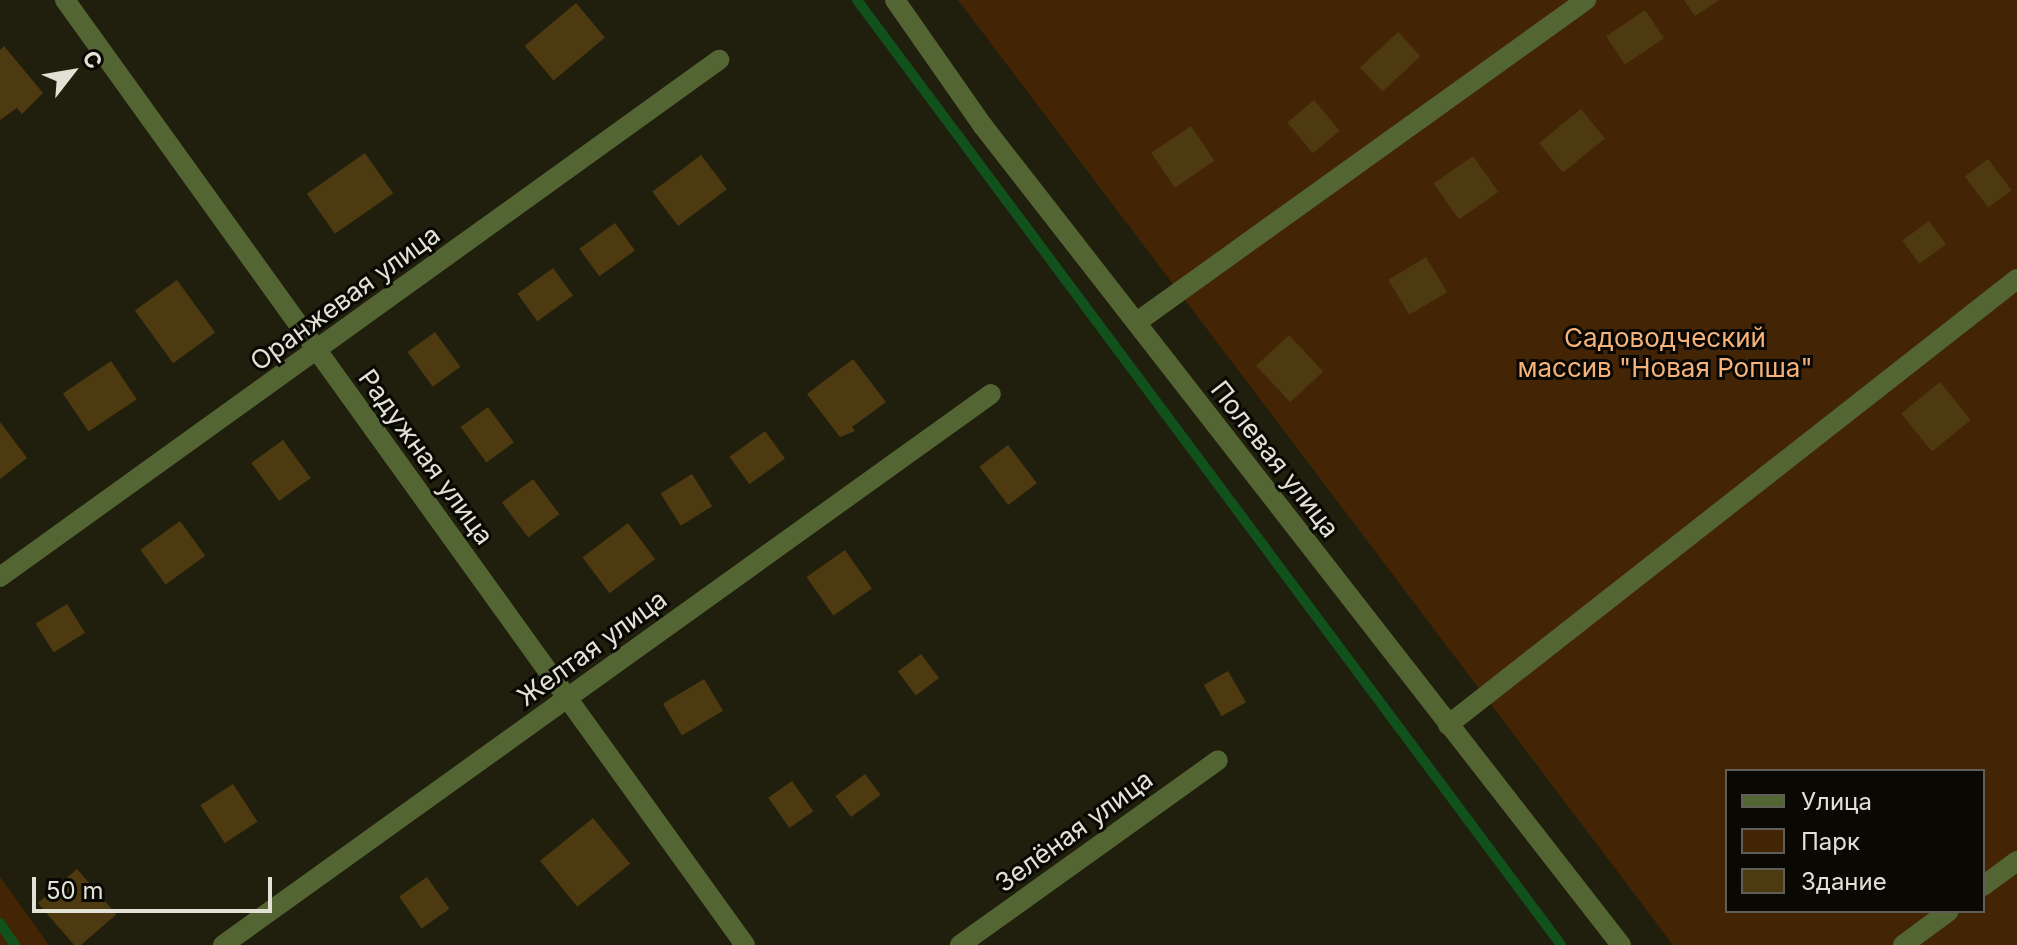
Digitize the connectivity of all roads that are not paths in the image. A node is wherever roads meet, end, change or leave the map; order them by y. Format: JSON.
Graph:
{"nodes":[{"id":1,"x":65,"y":0,"type":"edge"},
{"id":2,"x":895,"y":0,"type":"edge"},
{"id":3,"x":1586,"y":0,"type":"edge"},
{"id":4,"x":719,"y":60,"type":"dead end"},
{"id":5,"x":2017,"y":279,"type":"edge"},
{"id":6,"x":1137,"y":322,"type":"junction"},
{"id":7,"x":317,"y":351,"type":"junction"},
{"id":8,"x":991,"y":394,"type":"dead end"},
{"id":9,"x":0,"y":577,"type":"edge"},
{"id":10,"x":567,"y":697,"type":"junction"},
{"id":11,"x":1448,"y":725,"type":"junction"},
{"id":12,"x":1218,"y":760,"type":"dead end"},
{"id":13,"x":2017,"y":861,"type":"edge"},
{"id":14,"x":1985,"y":885,"type":"edge"},
{"id":15,"x":1946,"y":913,"type":"edge"},
{"id":16,"x":223,"y":945,"type":"edge"},
{"id":17,"x":745,"y":945,"type":"edge"},
{"id":18,"x":960,"y":945,"type":"edge"},
{"id":19,"x":1621,"y":945,"type":"edge"},
{"id":20,"x":1903,"y":945,"type":"edge"}],
"edges":[{"from":1,"to":7,"type":"street","name":"Радужная улица"},
{"from":2,"to":6,"type":"street","name":"Полевая улица"},
{"from":3,"to":6,"type":"street"},
{"from":4,"to":7,"type":"street","name":"Оранжевая улица"},
{"from":5,"to":11,"type":"street"},
{"from":6,"to":11,"type":"street","name":"Полевая улица"},
{"from":7,"to":9,"type":"street","name":"Оранжевая улица"},
{"from":7,"to":10,"type":"street","name":"Радужная улица"},
{"from":8,"to":10,"type":"street","name":"Желтая улица"},
{"from":10,"to":16,"type":"street","name":"Желтая улица"},
{"from":10,"to":17,"type":"street","name":"Радужная улица"},
{"from":11,"to":19,"type":"street","name":"Полевая улица"},
{"from":12,"to":18,"type":"street","name":"Зелёная улица"},
{"from":13,"to":14,"type":"street"},
{"from":15,"to":20,"type":"street"}]}
